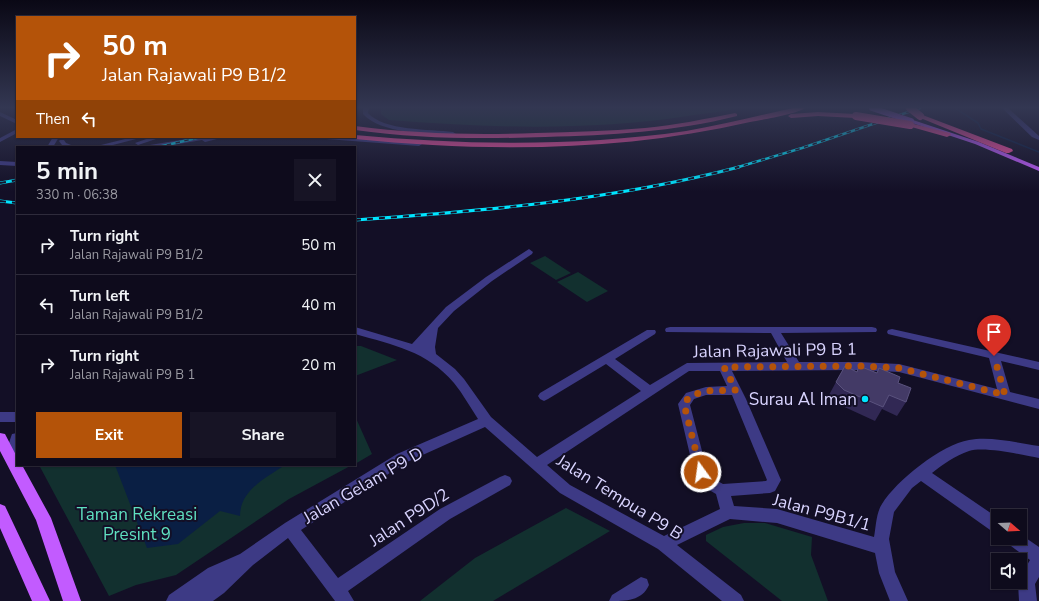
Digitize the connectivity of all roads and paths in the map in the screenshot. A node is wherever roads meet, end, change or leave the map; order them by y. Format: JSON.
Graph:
{"nodes":[{"id":1,"x":356,"y":136,"type":"edge"},
{"id":2,"x":356,"y":136,"type":"edge"},
{"id":3,"x":668,"y":136,"type":"edge"},
{"id":4,"x":957,"y":136,"type":"edge"},
{"id":5,"x":963,"y":136,"type":"edge"},
{"id":6,"x":1036,"y":137,"type":"edge"},
{"id":7,"x":136,"y":138,"type":"edge"},
{"id":8,"x":148,"y":138,"type":"edge"},
{"id":9,"x":155,"y":138,"type":"edge"},
{"id":10,"x":164,"y":138,"type":"edge"},
{"id":11,"x":204,"y":138,"type":"edge"},
{"id":12,"x":217,"y":138,"type":"edge"},
{"id":13,"x":337,"y":138,"type":"edge"},
{"id":14,"x":1039,"y":143,"type":"edge"},
{"id":15,"x":465,"y":145,"type":"junction"},
{"id":16,"x":523,"y":145,"type":"junction"},
{"id":17,"x":101,"y":146,"type":"edge"},
{"id":18,"x":120,"y":146,"type":"edge"},
{"id":19,"x":126,"y":146,"type":"edge"},
{"id":20,"x":136,"y":146,"type":"edge"},
{"id":21,"x":156,"y":146,"type":"edge"},
{"id":22,"x":175,"y":146,"type":"edge"},
{"id":23,"x":997,"y":151,"type":"joint"},
{"id":24,"x":1009,"y":151,"type":"joint"},
{"id":25,"x":0,"y":163,"type":"edge"},
{"id":26,"x":16,"y":164,"type":"edge"},
{"id":27,"x":1039,"y":164,"type":"edge"},
{"id":28,"x":16,"y":169,"type":"edge"},
{"id":29,"x":1039,"y":169,"type":"edge"},
{"id":30,"x":0,"y":170,"type":"edge"},
{"id":31,"x":529,"y":252,"type":"dead end"},
{"id":32,"x":434,"y":324,"type":"junction"},
{"id":33,"x":356,"y":330,"type":"edge"},
{"id":34,"x":670,"y":330,"type":"dead end"},
{"id":35,"x":774,"y":330,"type":"junction"},
{"id":36,"x":872,"y":330,"type":"dead end"},
{"id":37,"x":652,"y":332,"type":"dead end"},
{"id":38,"x":892,"y":332,"type":"dead end"},
{"id":39,"x":414,"y":348,"type":"junction"},
{"id":40,"x":431,"y":356,"type":"junction"},
{"id":41,"x":994,"y":356,"type":"junction"},
{"id":42,"x":607,"y":359,"type":"junction"},
{"id":43,"x":795,"y":366,"type":"junction"},
{"id":44,"x":1039,"y":366,"type":"edge"},
{"id":45,"x":724,"y":367,"type":"junction"},
{"id":46,"x":736,"y":390,"type":"junction"},
{"id":47,"x":650,"y":392,"type":"junction"},
{"id":48,"x":1005,"y":395,"type":"junction"},
{"id":49,"x":544,"y":396,"type":"dead end"},
{"id":50,"x":1039,"y":404,"type":"edge"},
{"id":51,"x":0,"y":417,"type":"edge"},
{"id":52,"x":16,"y":417,"type":"edge"},
{"id":53,"x":486,"y":421,"type":"junction"},
{"id":54,"x":0,"y":438,"type":"edge"},
{"id":55,"x":16,"y":441,"type":"edge"},
{"id":56,"x":1039,"y":452,"type":"edge"},
{"id":57,"x":11,"y":457,"type":"junction"},
{"id":58,"x":536,"y":465,"type":"junction"},
{"id":59,"x":921,"y":473,"type":"junction"},
{"id":60,"x":505,"y":481,"type":"dead end"},
{"id":61,"x":722,"y":490,"type":"junction"},
{"id":62,"x":0,"y":511,"type":"edge"},
{"id":63,"x":729,"y":512,"type":"junction"},
{"id":64,"x":991,"y":522,"type":"edge"},
{"id":65,"x":290,"y":528,"type":"junction"},
{"id":66,"x":664,"y":544,"type":"junction"},
{"id":67,"x":1023,"y":545,"type":"edge"},
{"id":68,"x":882,"y":547,"type":"junction"},
{"id":69,"x":1039,"y":556,"type":"edge"},
{"id":70,"x":247,"y":559,"type":"junction"},
{"id":71,"x":1039,"y":561,"type":"edge"},
{"id":72,"x":641,"y":585,"type":"dead end"},
{"id":73,"x":341,"y":595,"type":"edge"},
{"id":74,"x":41,"y":601,"type":"edge"},
{"id":75,"x":72,"y":601,"type":"edge"},
{"id":76,"x":175,"y":601,"type":"edge"},
{"id":77,"x":198,"y":601,"type":"edge"},
{"id":78,"x":618,"y":601,"type":"edge"},
{"id":79,"x":735,"y":601,"type":"edge"},
{"id":80,"x":900,"y":601,"type":"edge"},
{"id":81,"x":1028,"y":601,"type":"edge"}],
"edges":[{"from":1,"to":16,"type":"highway"},
{"from":2,"to":15,"type":"highway"},
{"from":3,"to":16,"type":"highway"},
{"from":4,"to":23,"type":"highway"},
{"from":5,"to":24,"type":"highway"},
{"from":6,"to":14,"type":"street"},
{"from":7,"to":17,"type":"street"},
{"from":8,"to":18,"type":"street"},
{"from":9,"to":19,"type":"street"},
{"from":10,"to":20,"type":"street"},
{"from":11,"to":21,"type":"street"},
{"from":12,"to":22,"type":"street"},
{"from":13,"to":15,"type":"street"},
{"from":15,"to":16,"type":"highway"},
{"from":23,"to":29,"type":"main road"},
{"from":24,"to":27,"type":"main road"},
{"from":25,"to":26,"type":"street"},
{"from":28,"to":30,"type":"street"},
{"from":31,"to":32,"type":"street"},
{"from":32,"to":39,"type":"street"},
{"from":32,"to":40,"type":"street"},
{"from":33,"to":39,"type":"street","name":"Jalan Tempua P9 B"},
{"from":34,"to":35,"type":"street"},
{"from":35,"to":36,"type":"street"},
{"from":35,"to":43,"type":"street"},
{"from":37,"to":42,"type":"street"},
{"from":38,"to":41,"type":"street"},
{"from":39,"to":40,"type":"street","name":"Jalan Tempua P9 B"},
{"from":40,"to":53,"type":"street","name":"Jalan Tempua P9 B"},
{"from":41,"to":44,"type":"street"},
{"from":41,"to":48,"type":"street"},
{"from":42,"to":47,"type":"street"},
{"from":42,"to":49,"type":"street"},
{"from":43,"to":45,"type":"street","name":"Jalan Rajawali P9 B 1"},
{"from":43,"to":48,"type":"street","name":"Jalan Rajawali P9 B 1"},
{"from":45,"to":46,"type":"street"},
{"from":45,"to":47,"type":"street","name":"Jalan Rajawali P9 B 1"},
{"from":46,"to":61,"type":"street"},
{"from":46,"to":61,"type":"street"},
{"from":47,"to":58,"type":"street","name":"Jalan Rajawali P9 B 1"},
{"from":48,"to":50,"type":"street","name":"Jalan Rajawali P9 B 1"},
{"from":51,"to":52,"type":"street"},
{"from":53,"to":58,"type":"street","name":"Jalan Tempua P9 B"},
{"from":53,"to":65,"type":"street","name":"Jalan Gelam P9 D"},
{"from":54,"to":57,"type":"main road"},
{"from":55,"to":57,"type":"street"},
{"from":56,"to":59,"type":"street"},
{"from":57,"to":75,"type":"main road"},
{"from":58,"to":66,"type":"street","name":"Jalan Tempua P9 B"},
{"from":59,"to":64,"type":"street"},
{"from":59,"to":68,"type":"street"},
{"from":60,"to":73,"type":"street","name":"Jalan P9D/2"},
{"from":61,"to":63,"type":"street"},
{"from":62,"to":74,"type":"main road"},
{"from":63,"to":66,"type":"street"},
{"from":63,"to":68,"type":"street","name":"Jalan P9B1/1"},
{"from":65,"to":70,"type":"street","name":"Jalan Gelam P9 D"},
{"from":65,"to":73,"type":"street"},
{"from":66,"to":79,"type":"street","name":"Jalan Tempua P9 B"},
{"from":67,"to":69,"type":"street"},
{"from":68,"to":80,"type":"street"},
{"from":70,"to":76,"type":"street","name":"Jalan Gelam P9 D"},
{"from":70,"to":77,"type":"street","name":"Jalan Gelam P9 D"},
{"from":71,"to":81,"type":"street"},
{"from":72,"to":78,"type":"street"}]}
